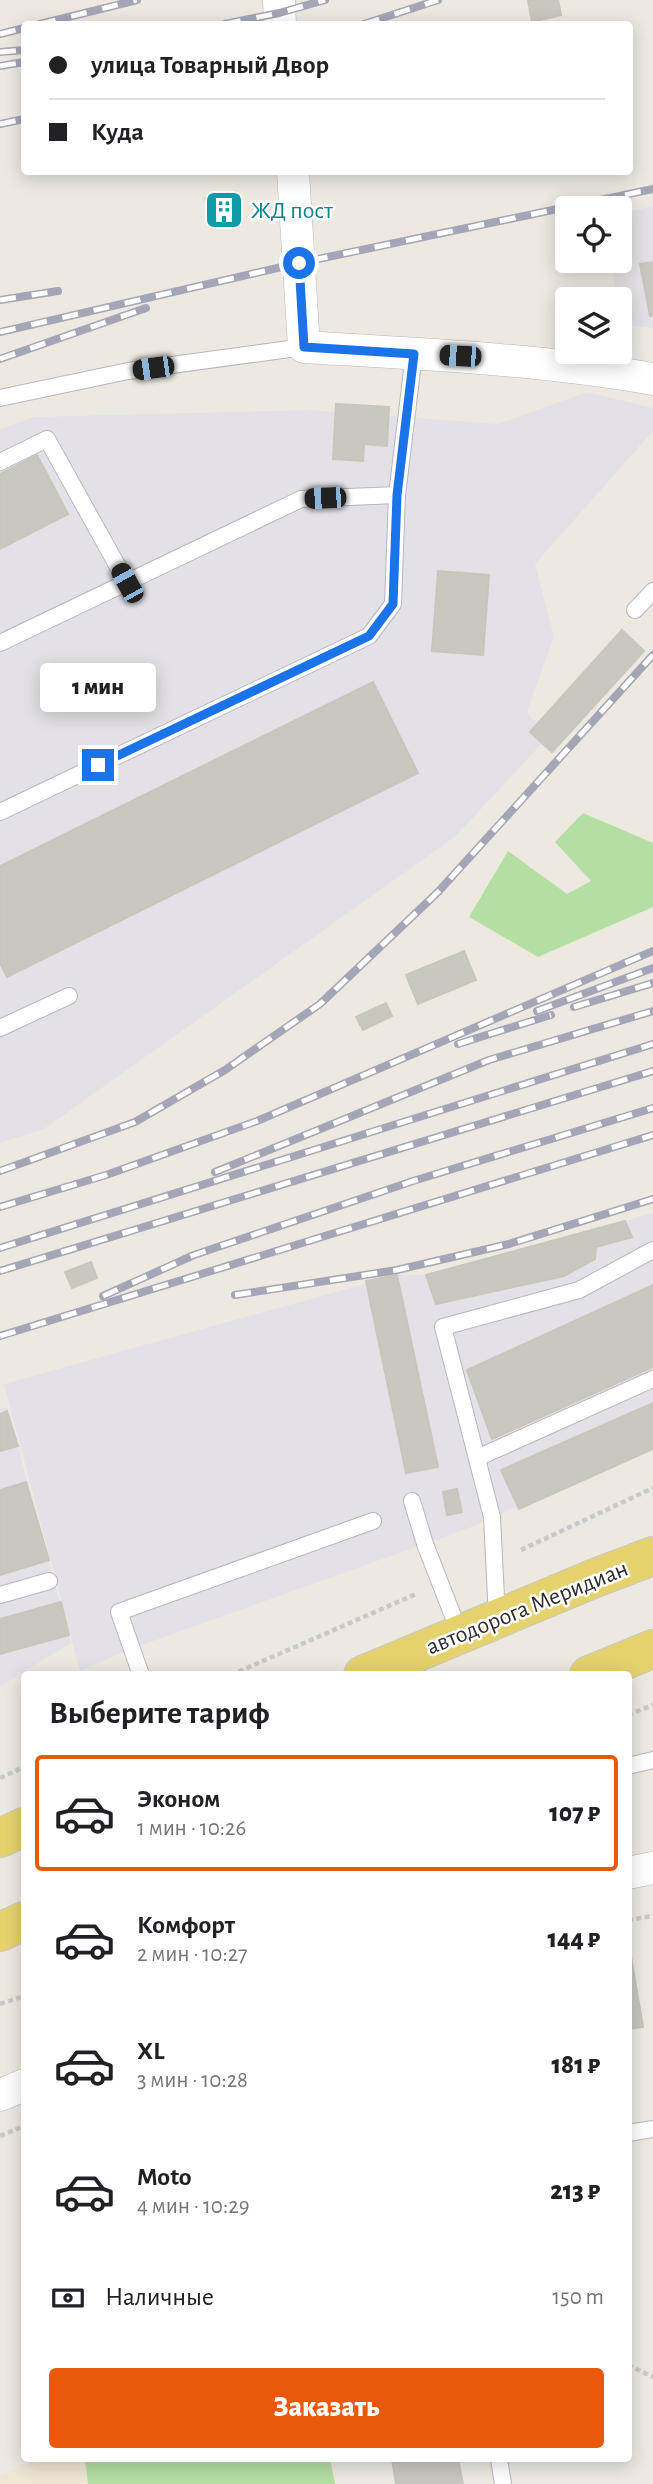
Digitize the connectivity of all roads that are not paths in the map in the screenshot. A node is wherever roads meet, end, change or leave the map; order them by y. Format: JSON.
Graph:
{"nodes":[{"id":1,"x":279,"y":0,"type":"edge"},
{"id":2,"x":280,"y":21,"type":"edge"},
{"id":3,"x":293,"y":175,"type":"edge"},
{"id":4,"x":304,"y":347,"type":"junction"},
{"id":5,"x":414,"y":354,"type":"junction"},
{"id":6,"x":653,"y":379,"type":"edge"},
{"id":7,"x":0,"y":398,"type":"edge"},
{"id":8,"x":0,"y":462,"type":"edge"},
{"id":9,"x":397,"y":495,"type":"junction"},
{"id":10,"x":127,"y":583,"type":"junction"},
{"id":11,"x":653,"y":591,"type":"edge"},
{"id":12,"x":635,"y":610,"type":"dead end"},
{"id":13,"x":0,"y":643,"type":"edge"},
{"id":14,"x":0,"y":812,"type":"edge"},
{"id":15,"x":69,"y":996,"type":"dead end"},
{"id":16,"x":0,"y":1028,"type":"edge"},
{"id":17,"x":653,"y":1250,"type":"edge"},
{"id":18,"x":653,"y":1379,"type":"edge"},
{"id":19,"x":477,"y":1458,"type":"junction"},
{"id":20,"x":412,"y":1501,"type":"dead end"},
{"id":21,"x":373,"y":1521,"type":"dead end"},
{"id":22,"x":653,"y":1546,"type":"edge"},
{"id":23,"x":653,"y":1556,"type":"edge"},
{"id":24,"x":595,"y":1578,"type":"junction"},
{"id":25,"x":49,"y":1581,"type":"dead end"},
{"id":26,"x":0,"y":1595,"type":"edge"},
{"id":27,"x":497,"y":1620,"type":"junction"},
{"id":28,"x":460,"y":1635,"type":"junction"},
{"id":29,"x":653,"y":1649,"type":"edge"},
{"id":30,"x":140,"y":1671,"type":"edge"},
{"id":31,"x":373,"y":1671,"type":"edge"},
{"id":32,"x":599,"y":1671,"type":"edge"},
{"id":33,"x":653,"y":1760,"type":"edge"},
{"id":34,"x":632,"y":1765,"type":"edge"},
{"id":35,"x":21,"y":1828,"type":"edge"},
{"id":36,"x":0,"y":1838,"type":"edge"},
{"id":37,"x":653,"y":1868,"type":"edge"},
{"id":38,"x":632,"y":1872,"type":"edge"},
{"id":39,"x":21,"y":1922,"type":"edge"},
{"id":40,"x":0,"y":1932,"type":"edge"},
{"id":41,"x":21,"y":2086,"type":"edge"},
{"id":42,"x":0,"y":2095,"type":"edge"},
{"id":43,"x":653,"y":2129,"type":"edge"},
{"id":44,"x":632,"y":2132,"type":"edge"},
{"id":45,"x":499,"y":2462,"type":"edge"},
{"id":46,"x":503,"y":2484,"type":"edge"}],
"edges":[{"from":1,"to":2,"type":"street"},
{"from":3,"to":4,"type":"street"},
{"from":4,"to":5,"type":"street"},
{"from":4,"to":7,"type":"lane"},
{"from":5,"to":6,"type":"street"},
{"from":5,"to":9,"type":"lane"},
{"from":8,"to":10,"type":"lane"},
{"from":9,"to":10,"type":"lane"},
{"from":9,"to":14,"type":"lane"},
{"from":10,"to":13,"type":"lane"},
{"from":11,"to":12,"type":"lane"},
{"from":15,"to":16,"type":"lane"},
{"from":17,"to":19,"type":"lane"},
{"from":18,"to":19,"type":"lane"},
{"from":19,"to":27,"type":"lane"},
{"from":20,"to":28,"type":"lane"},
{"from":21,"to":30,"type":"lane"},
{"from":22,"to":24,"type":"main road"},
{"from":23,"to":24,"type":"main road","name":"автодорога Меридиан"},
{"from":24,"to":27,"type":"main road","name":"автодорога Меридиан"},
{"from":25,"to":26,"type":"lane"},
{"from":27,"to":28,"type":"main road","name":"автодорога Меридиан"},
{"from":28,"to":31,"type":"main road","name":"автодорога Меридиан"},
{"from":29,"to":32,"type":"main road"},
{"from":33,"to":34,"type":"lane"},
{"from":35,"to":36,"type":"main road"},
{"from":37,"to":38,"type":"street"},
{"from":39,"to":40,"type":"main road"},
{"from":41,"to":42,"type":"street"},
{"from":43,"to":44,"type":"lane"},
{"from":45,"to":46,"type":"lane"}]}
